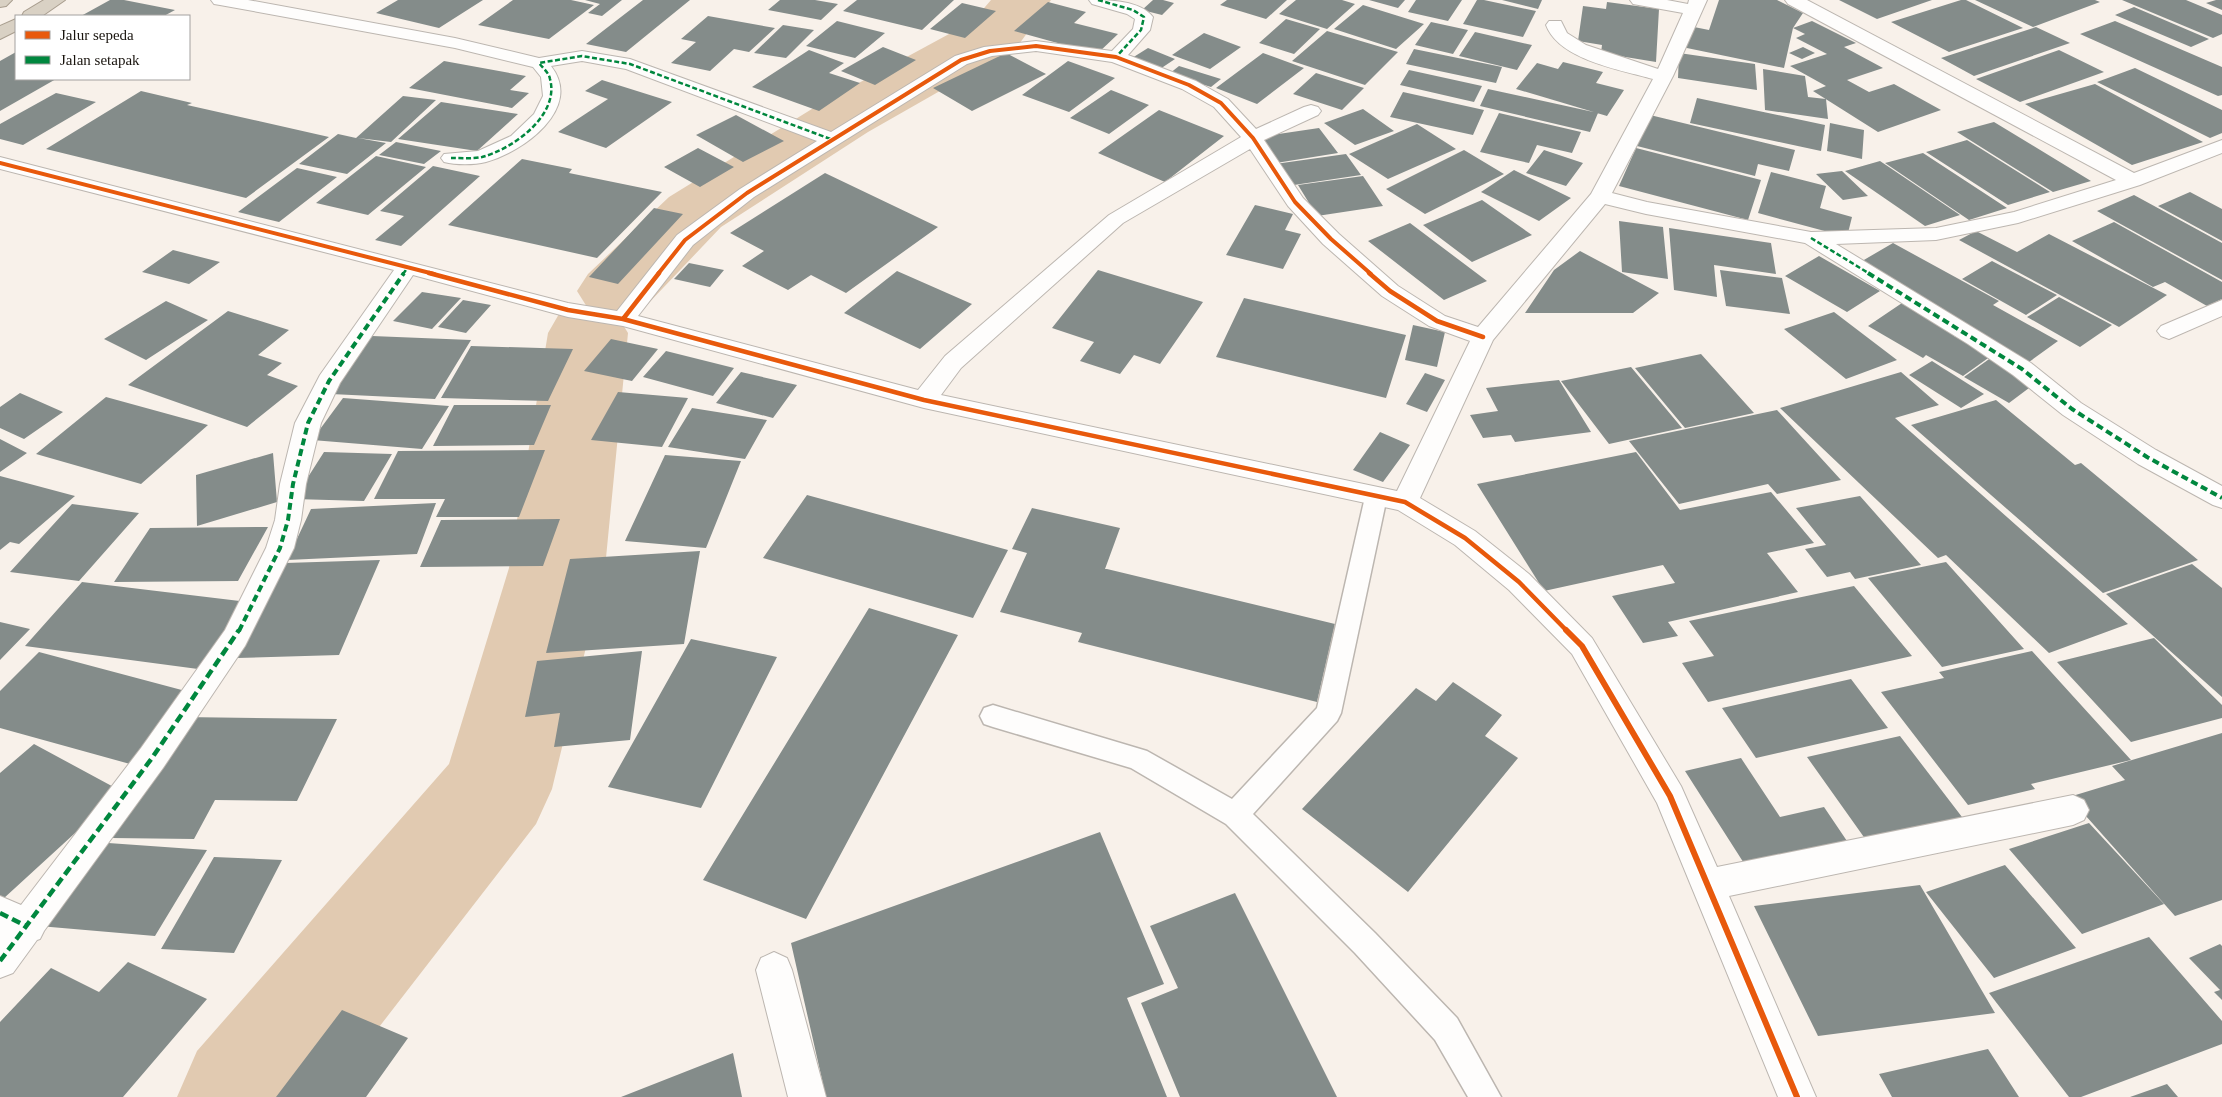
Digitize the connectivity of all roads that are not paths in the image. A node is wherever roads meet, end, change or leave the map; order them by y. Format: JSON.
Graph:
{"nodes":[{"id":1,"x":4,"y":0,"type":"edge"},
{"id":2,"x":56,"y":0,"type":"edge"},
{"id":3,"x":220,"y":0,"type":"edge"},
{"id":4,"x":1098,"y":0,"type":"edge"},
{"id":5,"x":1639,"y":0,"type":"edge"},
{"id":6,"x":1794,"y":0,"type":"edge"},
{"id":7,"x":0,"y":2,"type":"edge"},
{"id":8,"x":1695,"y":5,"type":"edge"},
{"id":9,"x":32,"y":15,"type":"edge"},
{"id":10,"x":15,"y":25,"type":"edge"},
{"id":11,"x":1555,"y":25,"type":"dead end"},
{"id":12,"x":0,"y":34,"type":"edge"},
{"id":13,"x":1116,"y":57,"type":"junction"},
{"id":14,"x":539,"y":63,"type":"junction"},
{"id":15,"x":1664,"y":76,"type":"junction"},
{"id":16,"x":1311,"y":111,"type":"dead end"},
{"id":17,"x":1253,"y":138,"type":"junction"},
{"id":18,"x":830,"y":139,"type":"junction"},
{"id":19,"x":2222,"y":146,"type":"edge"},
{"id":20,"x":451,"y":158,"type":"dead end"},
{"id":21,"x":0,"y":163,"type":"edge"},
{"id":22,"x":2133,"y":181,"type":"junction"},
{"id":23,"x":1600,"y":196,"type":"junction"},
{"id":24,"x":1811,"y":238,"type":"junction"},
{"id":25,"x":408,"y":267,"type":"junction"},
{"id":26,"x":2222,"y":307,"type":"edge"},
{"id":27,"x":623,"y":319,"type":"junction"},
{"id":28,"x":2169,"y":331,"type":"dead end"},
{"id":29,"x":1483,"y":337,"type":"junction"},
{"id":30,"x":924,"y":400,"type":"junction"},
{"id":31,"x":1376,"y":496,"type":"junction"},
{"id":32,"x":2222,"y":498,"type":"edge"},
{"id":33,"x":1405,"y":502,"type":"junction"},
{"id":34,"x":993,"y":716,"type":"dead end"},
{"id":35,"x":2073,"y":810,"type":"dead end"},
{"id":36,"x":1235,"y":815,"type":"junction"},
{"id":37,"x":1707,"y":886,"type":"junction"},
{"id":38,"x":14,"y":920,"type":"edge"},
{"id":39,"x":0,"y":961,"type":"edge"},
{"id":40,"x":774,"y":970,"type":"dead end"},
{"id":41,"x":807,"y":1097,"type":"edge"},
{"id":42,"x":1486,"y":1097,"type":"edge"},
{"id":43,"x":1797,"y":1097,"type":"edge"}],
"edges":[{"from":1,"to":7,"type":"highway"},
{"from":2,"to":9,"type":"highway"},
{"from":3,"to":14,"type":"street"},
{"from":4,"to":13,"type":"street"},
{"from":5,"to":8,"type":"street"},
{"from":6,"to":22,"type":"street"},
{"from":8,"to":15,"type":"street"},
{"from":10,"to":12,"type":"highway"},
{"from":11,"to":15,"type":"street"},
{"from":13,"to":17,"type":"street"},
{"from":13,"to":18,"type":"street"},
{"from":14,"to":18,"type":"street"},
{"from":14,"to":20,"type":"street"},
{"from":15,"to":23,"type":"street"},
{"from":16,"to":17,"type":"street"},
{"from":17,"to":29,"type":"street"},
{"from":17,"to":30,"type":"street"},
{"from":18,"to":27,"type":"street"},
{"from":19,"to":22,"type":"street"},
{"from":21,"to":25,"type":"street"},
{"from":22,"to":24,"type":"street"},
{"from":23,"to":24,"type":"street"},
{"from":23,"to":29,"type":"street"},
{"from":24,"to":32,"type":"street"},
{"from":25,"to":27,"type":"street"},
{"from":25,"to":38,"type":"street"},
{"from":26,"to":28,"type":"street"},
{"from":27,"to":30,"type":"street"},
{"from":29,"to":33,"type":"street"},
{"from":30,"to":31,"type":"street"},
{"from":31,"to":33,"type":"street"},
{"from":31,"to":36,"type":"lane"},
{"from":33,"to":37,"type":"street"},
{"from":34,"to":36,"type":"lane"},
{"from":35,"to":37,"type":"street"},
{"from":36,"to":42,"type":"lane"},
{"from":37,"to":43,"type":"street"},
{"from":38,"to":39,"type":"street"},
{"from":40,"to":41,"type":"street"}]}
